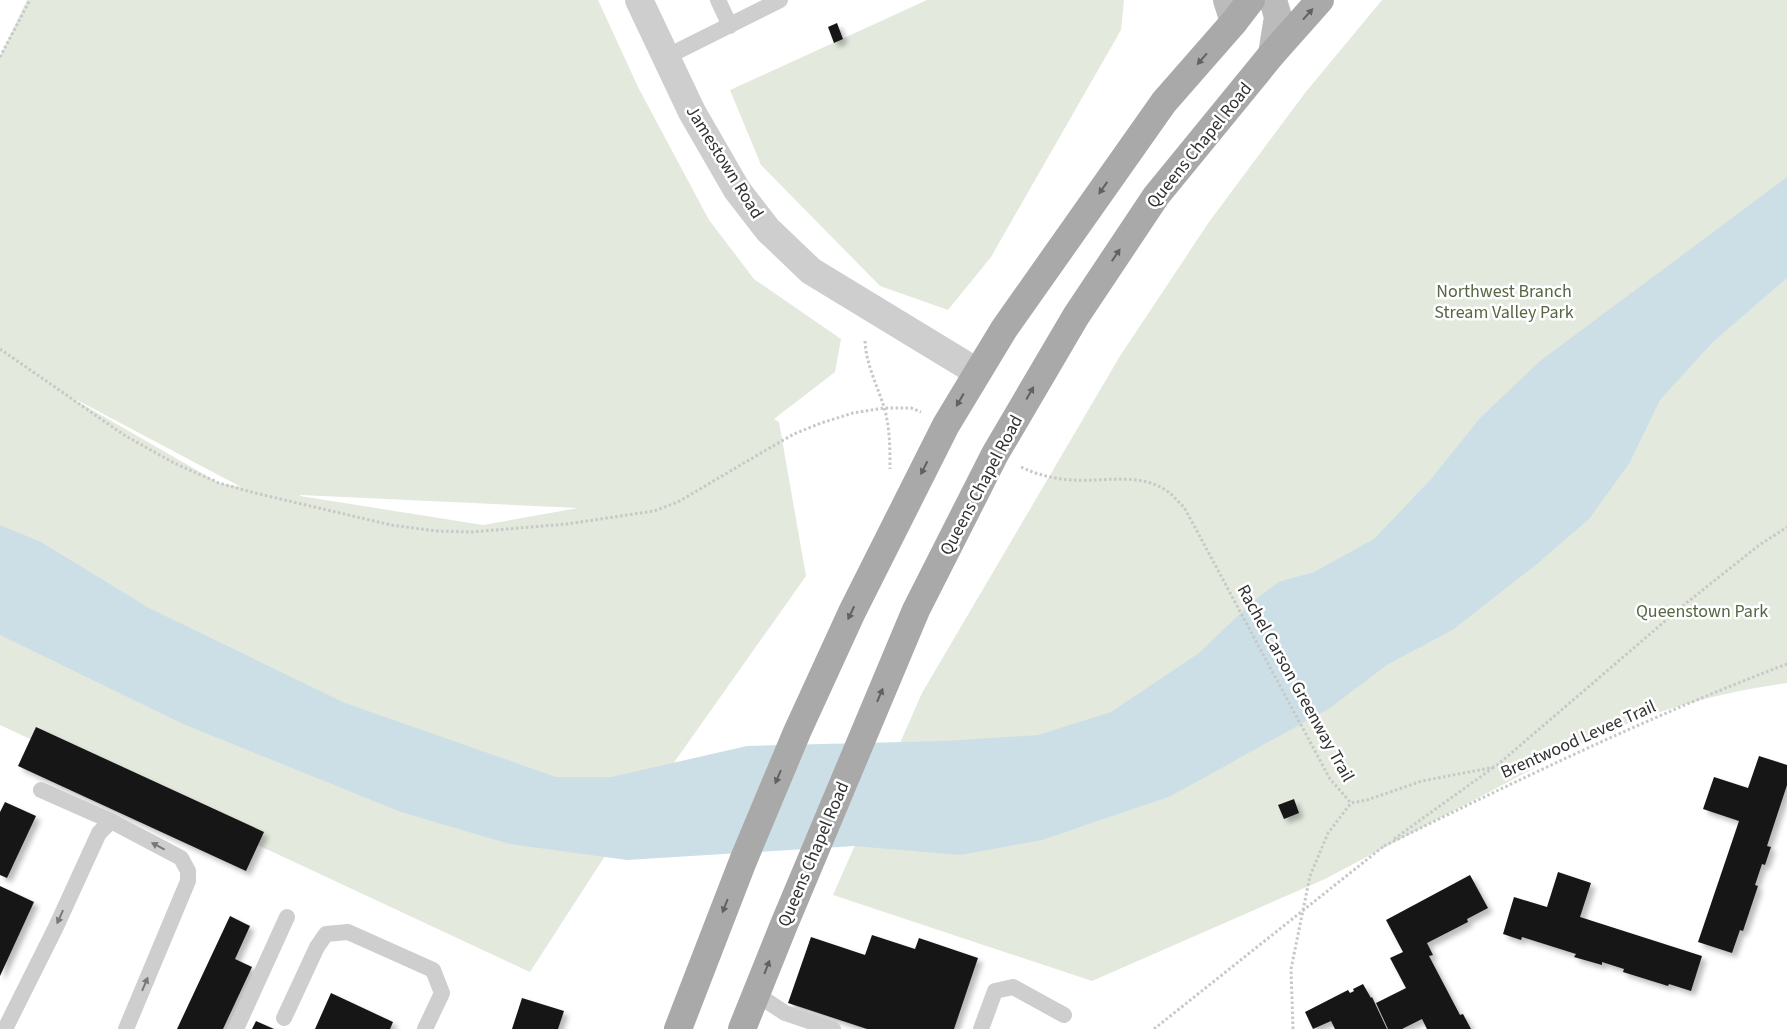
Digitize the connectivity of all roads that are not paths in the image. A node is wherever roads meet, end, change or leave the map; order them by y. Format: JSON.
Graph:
{"nodes":[{"id":1,"x":639,"y":0,"type":"edge"},
{"id":2,"x":718,"y":0,"type":"edge"},
{"id":3,"x":780,"y":0,"type":"edge"},
{"id":4,"x":1251,"y":0,"type":"edge"},
{"id":5,"x":1273,"y":0,"type":"edge"},
{"id":6,"x":1320,"y":0,"type":"edge"},
{"id":7,"x":1230,"y":11,"type":"edge"},
{"id":8,"x":730,"y":26,"type":"junction"},
{"id":9,"x":1272,"y":54,"type":"junction"},
{"id":10,"x":666,"y":57,"type":"junction"},
{"id":11,"x":977,"y":372,"type":"junction"},
{"id":12,"x":41,"y":790,"type":"dead end"},
{"id":13,"x":111,"y":821,"type":"junction"},
{"id":14,"x":286,"y":917,"type":"dead end"},
{"id":15,"x":756,"y":994,"type":"junction"},
{"id":16,"x":1064,"y":1015,"type":"dead end"},
{"id":17,"x":284,"y":1018,"type":"dead end"},
{"id":18,"x":5,"y":1029,"type":"edge"},
{"id":19,"x":126,"y":1029,"type":"edge"},
{"id":20,"x":236,"y":1029,"type":"edge"},
{"id":21,"x":425,"y":1029,"type":"edge"},
{"id":22,"x":678,"y":1029,"type":"edge"},
{"id":23,"x":742,"y":1029,"type":"edge"},
{"id":24,"x":833,"y":1029,"type":"edge"},
{"id":25,"x":981,"y":1029,"type":"edge"}],
"edges":[{"from":1,"to":10,"type":"street","name":"Jamestown Road"},
{"from":2,"to":8,"type":"lane"},
{"from":3,"to":8,"type":"lane"},
{"from":4,"to":7,"type":"main road"},
{"from":5,"to":9,"type":"main road"},
{"from":9,"to":6,"type":"main road","name":"Queens Chapel Road","one_way":true},
{"from":7,"to":11,"type":"main road","one_way":true},
{"from":8,"to":10,"type":"lane"},
{"from":15,"to":9,"type":"main road","name":"Queens Chapel Road","one_way":true},
{"from":10,"to":11,"type":"street","name":"Jamestown Road"},
{"from":11,"to":22,"type":"main road","one_way":true},
{"from":12,"to":13,"type":"lane"},
{"from":13,"to":18,"type":"lane","one_way":true},
{"from":19,"to":13,"type":"lane","one_way":true},
{"from":14,"to":20,"type":"lane"},
{"from":15,"to":23,"type":"main road","name":"Queens Chapel Road"},
{"from":15,"to":24,"type":"lane"},
{"from":16,"to":25,"type":"lane"},
{"from":17,"to":21,"type":"lane"}]}
